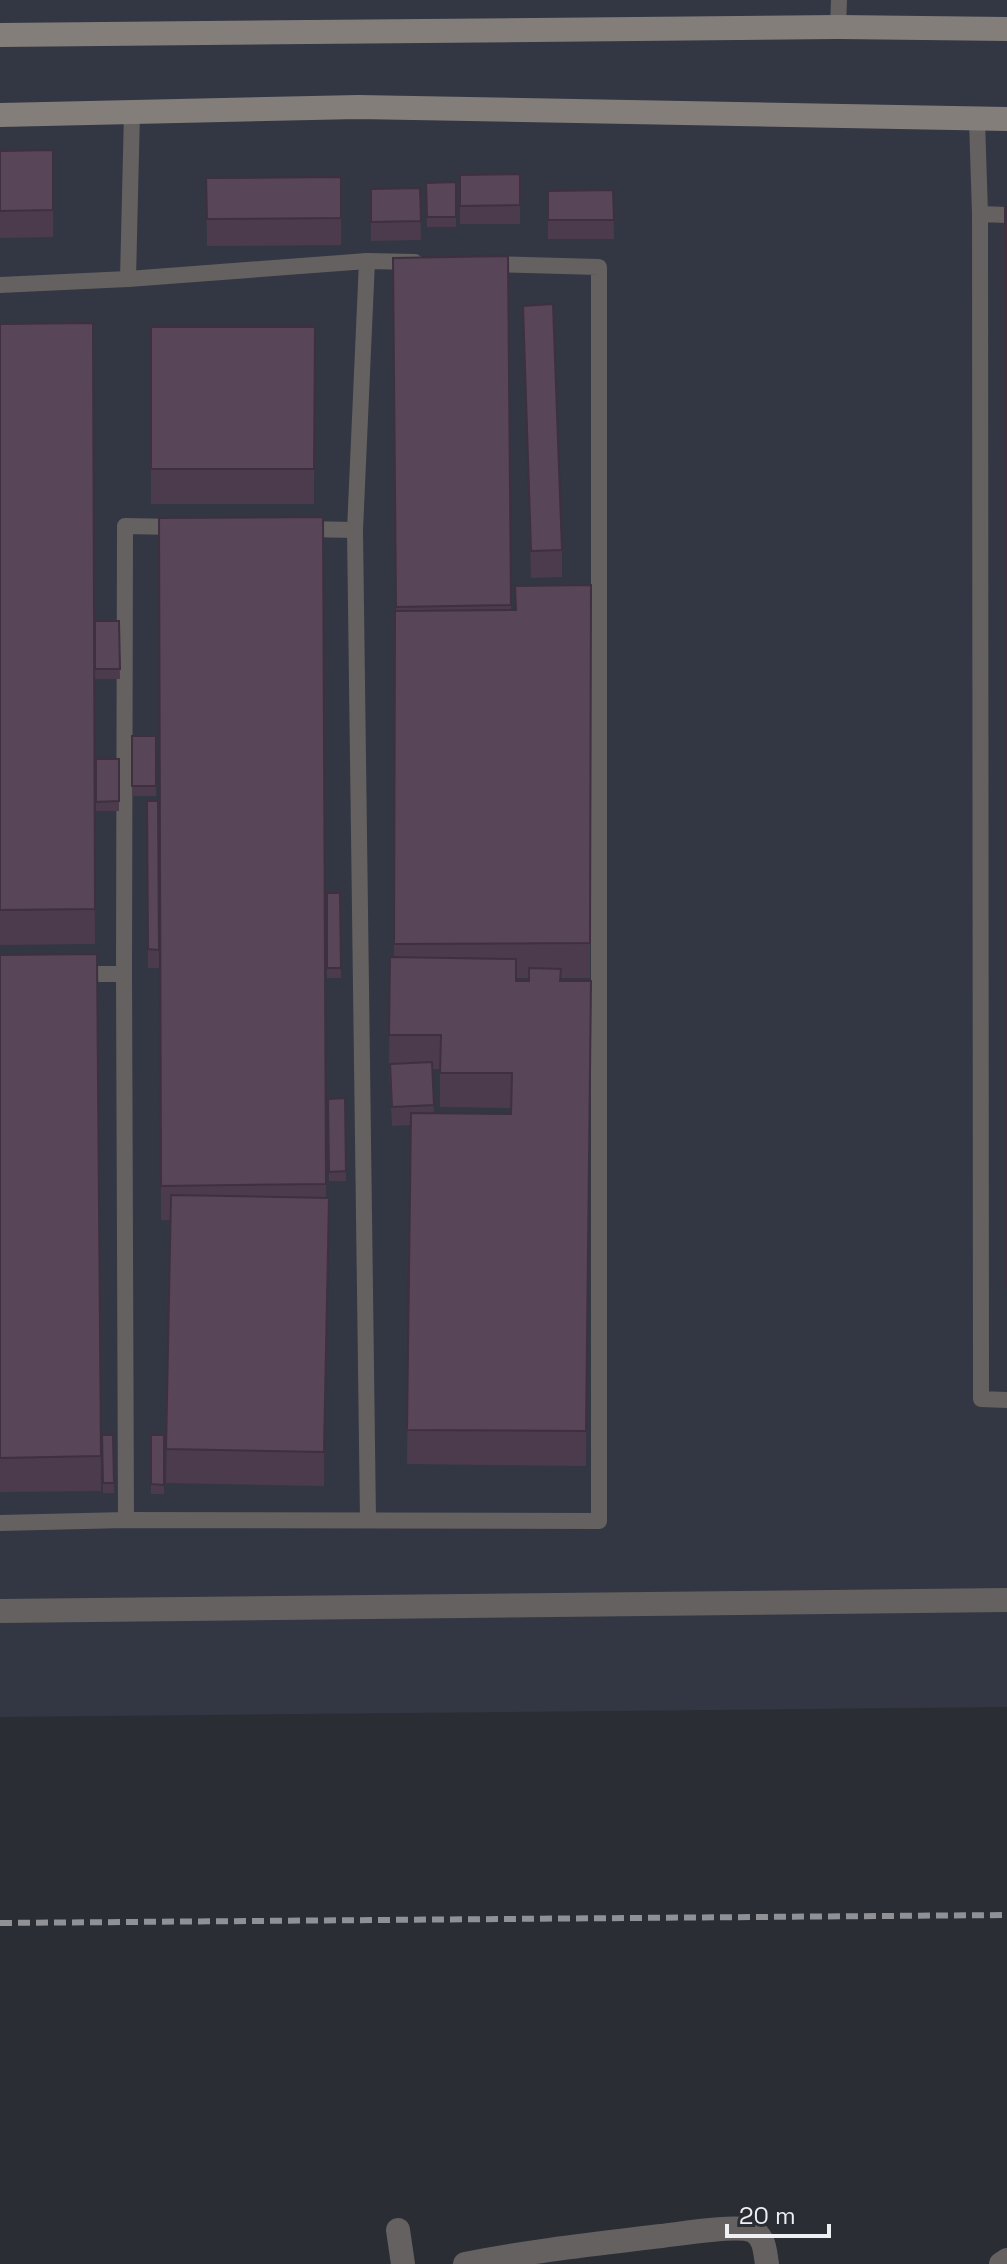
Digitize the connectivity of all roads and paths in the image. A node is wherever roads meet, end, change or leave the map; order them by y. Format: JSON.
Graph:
{"nodes":[{"id":1,"x":839,"y":0,"type":"edge"},
{"id":2,"x":838,"y":27,"type":"junction"},
{"id":3,"x":1007,"y":29,"type":"edge"},
{"id":4,"x":0,"y":35,"type":"edge"},
{"id":5,"x":132,"y":112,"type":"junction"},
{"id":6,"x":0,"y":115,"type":"edge"},
{"id":7,"x":1007,"y":119,"type":"edge"},
{"id":8,"x":977,"y":120,"type":"junction"},
{"id":9,"x":980,"y":214,"type":"junction"},
{"id":10,"x":1007,"y":215,"type":"edge"},
{"id":11,"x":367,"y":261,"type":"junction"},
{"id":12,"x":429,"y":262,"type":"edge"},
{"id":13,"x":475,"y":264,"type":"edge"},
{"id":14,"x":128,"y":279,"type":"junction"},
{"id":15,"x":0,"y":285,"type":"edge"},
{"id":16,"x":186,"y":527,"type":"edge"},
{"id":17,"x":294,"y":529,"type":"edge"},
{"id":18,"x":355,"y":530,"type":"junction"},
{"id":19,"x":62,"y":974,"type":"edge"},
{"id":20,"x":124,"y":974,"type":"junction"},
{"id":21,"x":1007,"y":1400,"type":"edge"},
{"id":22,"x":126,"y":1520,"type":"junction"},
{"id":23,"x":368,"y":1520,"type":"junction"},
{"id":24,"x":0,"y":1523,"type":"edge"},
{"id":25,"x":1007,"y":1600,"type":"edge"},
{"id":26,"x":0,"y":1611,"type":"edge"},
{"id":27,"x":398,"y":2230,"type":"dead end"},
{"id":28,"x":1007,"y":2260,"type":"edge"},
{"id":29,"x":403,"y":2264,"type":"edge"},
{"id":30,"x":465,"y":2264,"type":"edge"},
{"id":31,"x":767,"y":2264,"type":"edge"},
{"id":32,"x":1001,"y":2264,"type":"edge"}],
"edges":[{"from":1,"to":2,"type":"lane"},
{"from":2,"to":3,"type":"street"},
{"from":2,"to":4,"type":"street"},
{"from":5,"to":6,"type":"street"},
{"from":5,"to":8,"type":"street"},
{"from":5,"to":14,"type":"lane"},
{"from":7,"to":8,"type":"street"},
{"from":8,"to":9,"type":"lane"},
{"from":9,"to":10,"type":"lane"},
{"from":9,"to":21,"type":"lane"},
{"from":11,"to":12,"type":"lane"},
{"from":11,"to":14,"type":"lane"},
{"from":11,"to":18,"type":"lane"},
{"from":13,"to":23,"type":"lane"},
{"from":14,"to":15,"type":"lane"},
{"from":16,"to":20,"type":"lane"},
{"from":17,"to":18,"type":"lane"},
{"from":18,"to":23,"type":"lane"},
{"from":19,"to":20,"type":"lane"},
{"from":20,"to":22,"type":"lane"},
{"from":22,"to":23,"type":"lane"},
{"from":22,"to":24,"type":"lane"},
{"from":25,"to":26,"type":"street"},
{"from":27,"to":29,"type":"street"},
{"from":28,"to":32,"type":"street"},
{"from":30,"to":31,"type":"street"}]}
